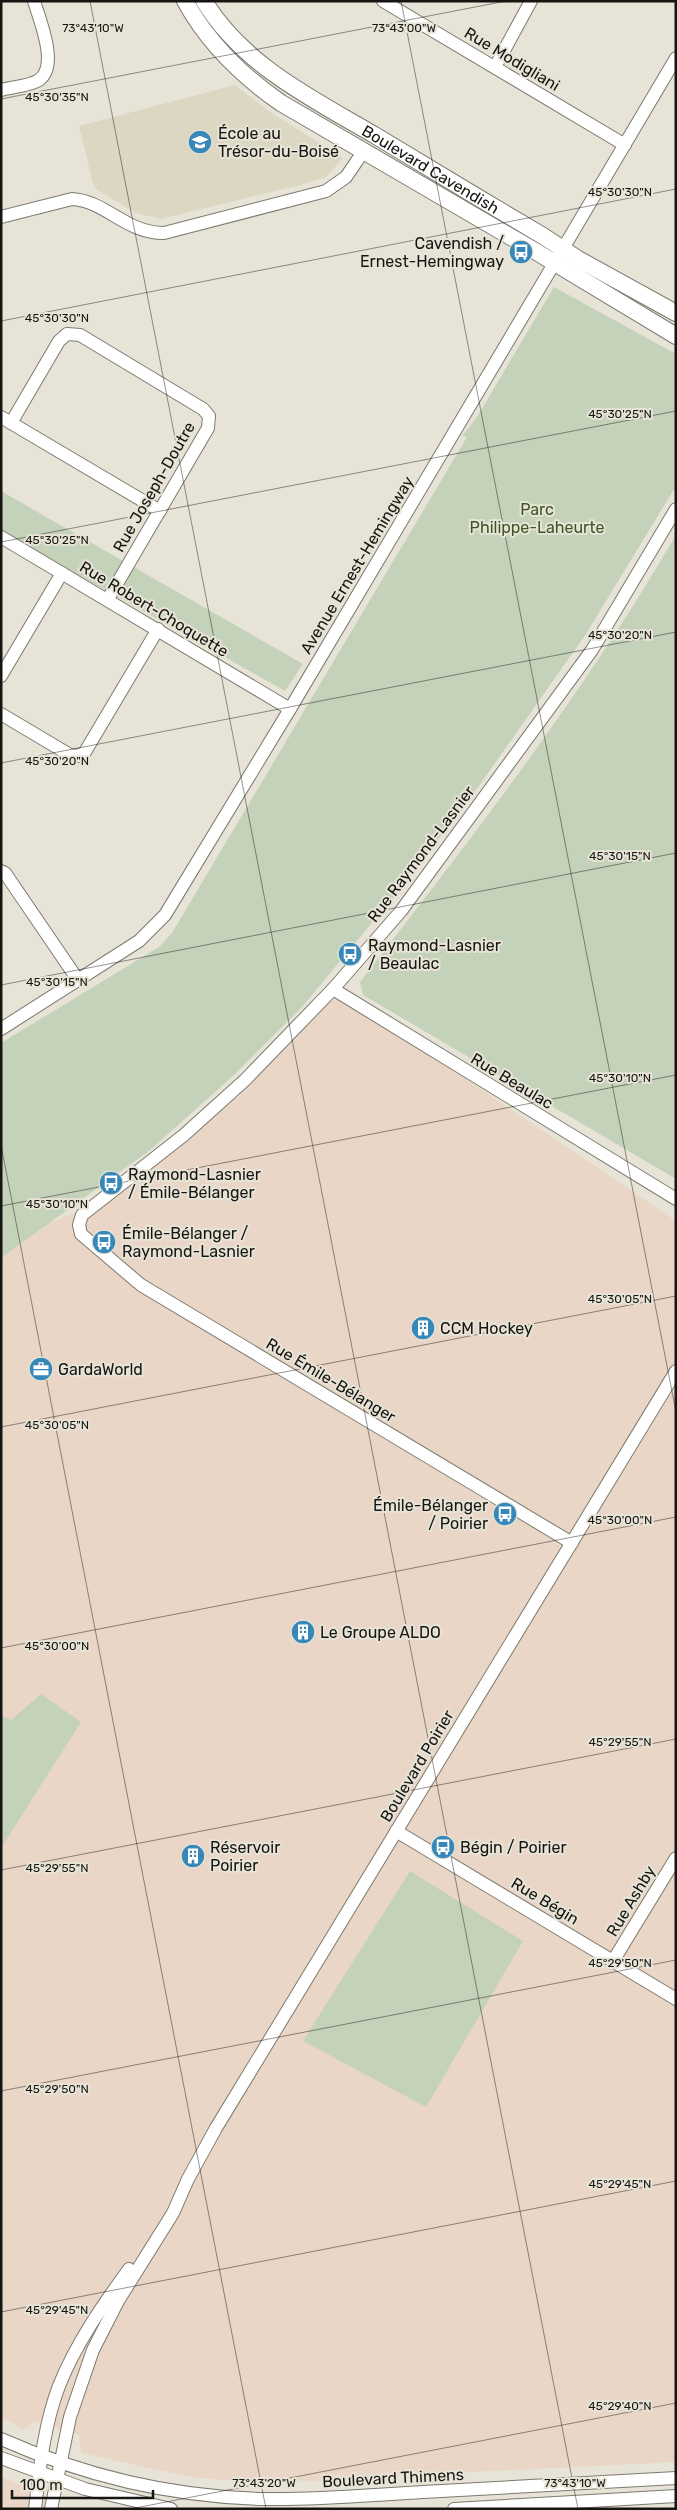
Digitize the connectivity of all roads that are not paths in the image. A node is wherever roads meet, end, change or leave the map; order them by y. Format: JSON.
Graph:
{"nodes":[{"id":1,"x":34,"y":1,"type":"edge"},
{"id":2,"x":185,"y":1,"type":"edge"},
{"id":3,"x":204,"y":1,"type":"edge"},
{"id":4,"x":383,"y":1,"type":"edge"},
{"id":5,"x":531,"y":1,"type":"edge"},
{"id":6,"x":676,"y":58,"type":"edge"},
{"id":7,"x":494,"y":67,"type":"junction"},
{"id":8,"x":1,"y":90,"type":"edge"},
{"id":9,"x":625,"y":145,"type":"junction"},
{"id":10,"x":363,"y":152,"type":"junction"},
{"id":11,"x":1,"y":217,"type":"edge"},
{"id":12,"x":559,"y":256,"type":"junction"},
{"id":13,"x":676,"y":313,"type":"edge"},
{"id":14,"x":676,"y":336,"type":"edge"},
{"id":15,"x":6,"y":420,"type":"edge"},
{"id":16,"x":676,"y":510,"type":"edge"},
{"id":17,"x":160,"y":511,"type":"junction"},
{"id":18,"x":1,"y":538,"type":"edge"},
{"id":19,"x":62,"y":573,"type":"junction"},
{"id":20,"x":108,"y":599,"type":"junction"},
{"id":21,"x":158,"y":628,"type":"junction"},
{"id":22,"x":1,"y":676,"type":"edge"},
{"id":23,"x":290,"y":709,"type":"junction"},
{"id":24,"x":1,"y":714,"type":"edge"},
{"id":25,"x":3,"y":873,"type":"edge"},
{"id":26,"x":78,"y":980,"type":"junction"},
{"id":27,"x":333,"y":989,"type":"junction"},
{"id":28,"x":1,"y":1029,"type":"edge"},
{"id":29,"x":676,"y":1199,"type":"edge"},
{"id":30,"x":81,"y":1234,"type":"joint"},
{"id":31,"x":676,"y":1371,"type":"edge"},
{"id":32,"x":572,"y":1543,"type":"junction"},
{"id":33,"x":396,"y":1831,"type":"junction"},
{"id":34,"x":676,"y":1858,"type":"edge"},
{"id":35,"x":613,"y":1961,"type":"junction"},
{"id":36,"x":676,"y":1999,"type":"edge"},
{"id":37,"x":188,"y":2179,"type":"junction"},
{"id":38,"x":1,"y":2439,"type":"edge"},
{"id":39,"x":42,"y":2455,"type":"junction"},
{"id":40,"x":1,"y":2458,"type":"edge"},
{"id":41,"x":59,"y":2462,"type":"junction"},
{"id":42,"x":39,"y":2473,"type":"junction"},
{"id":43,"x":676,"y":2478,"type":"edge"},
{"id":44,"x":56,"y":2479,"type":"junction"},
{"id":45,"x":561,"y":2484,"type":"junction"},
{"id":46,"x":676,"y":2496,"type":"edge"},
{"id":47,"x":294,"y":2504,"type":"edge"},
{"id":48,"x":562,"y":2506,"type":"edge"},
{"id":49,"x":35,"y":2509,"type":"edge"},
{"id":50,"x":51,"y":2509,"type":"edge"},
{"id":51,"x":171,"y":2509,"type":"edge"},
{"id":52,"x":454,"y":2509,"type":"edge"}],
"edges":[{"from":1,"to":8,"type":"street"},
{"from":2,"to":10,"type":"main road","name":"Boulevard Cavendish"},
{"from":3,"to":12,"type":"main road","name":"Boulevard Cavendish"},
{"from":4,"to":7,"type":"street","name":"Rue Modigliani"},
{"from":5,"to":7,"type":"street"},
{"from":6,"to":9,"type":"street","name":"Avenue Ernest-Hemingway"},
{"from":7,"to":9,"type":"street","name":"Rue Modigliani"},
{"from":9,"to":12,"type":"street","name":"Avenue Ernest-Hemingway"},
{"from":10,"to":11,"type":"street"},
{"from":10,"to":12,"type":"main road","name":"Boulevard Cavendish"},
{"from":12,"to":13,"type":"main road","name":"Boulevard Cavendish"},
{"from":12,"to":14,"type":"main road","name":"Boulevard Cavendish"},
{"from":12,"to":23,"type":"street","name":"Avenue Ernest-Hemingway"},
{"from":15,"to":17,"type":"street"},
{"from":15,"to":17,"type":"street","name":"Rue Joseph-Doutre"},
{"from":16,"to":27,"type":"street","name":"Rue Raymond-Lasnier"},
{"from":17,"to":20,"type":"street","name":"Rue Joseph-Doutre"},
{"from":18,"to":19,"type":"street","name":"Rue Robert-Choquette"},
{"from":19,"to":20,"type":"street","name":"Rue Robert-Choquette"},
{"from":19,"to":22,"type":"street"},
{"from":20,"to":21,"type":"street","name":"Rue Robert-Choquette"},
{"from":21,"to":23,"type":"street","name":"Rue Robert-Choquette"},
{"from":21,"to":24,"type":"street"},
{"from":23,"to":26,"type":"street","name":"Avenue Ernest-Hemingway"},
{"from":25,"to":26,"type":"street"},
{"from":26,"to":28,"type":"street","name":"Avenue Ernest-Hemingway"},
{"from":27,"to":29,"type":"street","name":"Rue Beaulac"},
{"from":27,"to":30,"type":"street","name":"Rue Raymond-Lasnier"},
{"from":30,"to":32,"type":"street","name":"Rue Émile-Bélanger"},
{"from":31,"to":32,"type":"street","name":"Boulevard Poirier"},
{"from":32,"to":33,"type":"street","name":"Boulevard Poirier"},
{"from":33,"to":35,"type":"street","name":"Rue Bégin"},
{"from":33,"to":37,"type":"street","name":"Boulevard Poirier"},
{"from":34,"to":35,"type":"street","name":"Rue Ashby"},
{"from":35,"to":36,"type":"street","name":"Rue Bégin"},
{"from":37,"to":39,"type":"street","name":"Boulevard Poirier"},
{"from":37,"to":41,"type":"street","name":"Boulevard Poirier"},
{"from":38,"to":39,"type":"street","name":"Boulevard Thimens"},
{"from":39,"to":41,"type":"street","name":"Boulevard Thimens"},
{"from":39,"to":42,"type":"street","name":"Boulevard Poirier"},
{"from":40,"to":42,"type":"street"},
{"from":41,"to":44,"type":"street","name":"Boulevard Poirier"},
{"from":41,"to":47,"type":"street","name":"Boulevard Thimens"},
{"from":42,"to":44,"type":"street"},
{"from":42,"to":49,"type":"street","name":"Boulevard Poirier"},
{"from":43,"to":45,"type":"street","name":"Boulevard Thimens"},
{"from":44,"to":50,"type":"street","name":"Boulevard Poirier"},
{"from":44,"to":51,"type":"street"},
{"from":45,"to":47,"type":"street","name":"Boulevard Thimens"},
{"from":45,"to":48,"type":"street"},
{"from":46,"to":48,"type":"street","name":"Boulevard Thimens"},
{"from":48,"to":52,"type":"street","name":"Boulevard Thimens"}]}
